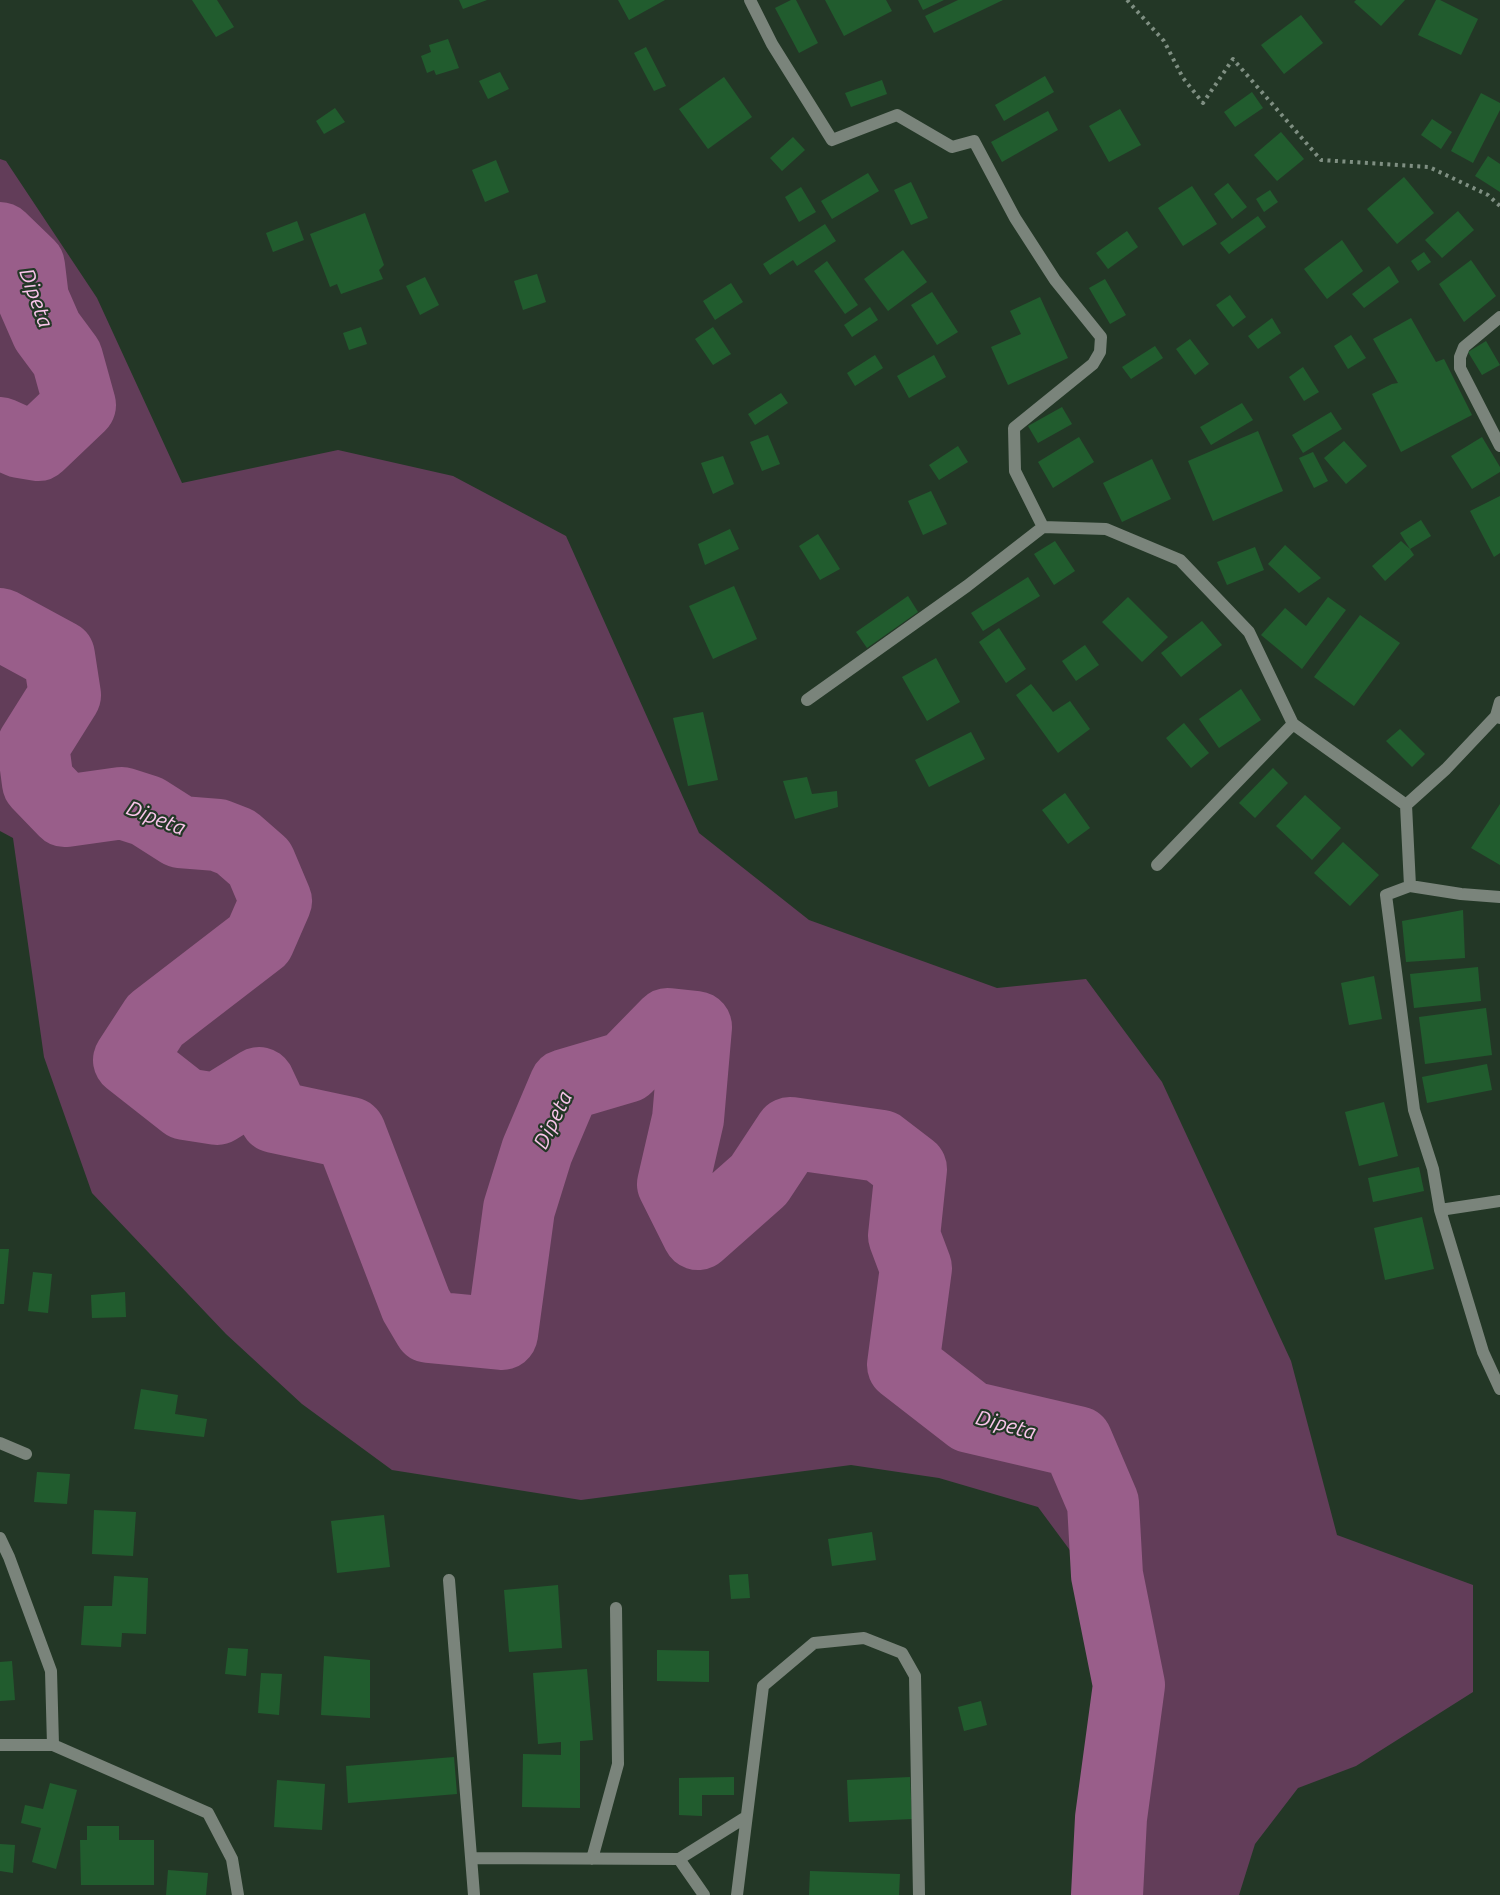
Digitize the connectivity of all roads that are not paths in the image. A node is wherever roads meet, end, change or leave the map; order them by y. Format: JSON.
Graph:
{"nodes":[{"id":1,"x":750,"y":0,"type":"edge"},
{"id":2,"x":1500,"y":317,"type":"edge"},
{"id":3,"x":1500,"y":446,"type":"edge"},
{"id":4,"x":1043,"y":527,"type":"junction"},
{"id":5,"x":807,"y":700,"type":"dead end"},
{"id":6,"x":1500,"y":702,"type":"edge"},
{"id":7,"x":1498,"y":717,"type":"edge"},
{"id":8,"x":1293,"y":724,"type":"junction"},
{"id":9,"x":1406,"y":805,"type":"junction"},
{"id":10,"x":1157,"y":865,"type":"dead end"},
{"id":11,"x":1410,"y":886,"type":"junction"},
{"id":12,"x":1500,"y":897,"type":"edge"},
{"id":13,"x":1500,"y":1201,"type":"edge"},
{"id":14,"x":1440,"y":1210,"type":"junction"},
{"id":15,"x":1500,"y":1389,"type":"edge"},
{"id":16,"x":0,"y":1443,"type":"edge"},
{"id":17,"x":26,"y":1454,"type":"dead end"},
{"id":18,"x":0,"y":1538,"type":"edge"},
{"id":19,"x":449,"y":1580,"type":"dead end"},
{"id":20,"x":616,"y":1608,"type":"dead end"},
{"id":21,"x":0,"y":1745,"type":"edge"},
{"id":22,"x":53,"y":1745,"type":"junction"},
{"id":23,"x":747,"y":1817,"type":"junction"},
{"id":24,"x":471,"y":1858,"type":"junction"},
{"id":25,"x":592,"y":1859,"type":"junction"},
{"id":26,"x":679,"y":1859,"type":"junction"},
{"id":27,"x":238,"y":1895,"type":"edge"},
{"id":28,"x":474,"y":1895,"type":"edge"},
{"id":29,"x":704,"y":1895,"type":"edge"},
{"id":30,"x":737,"y":1895,"type":"edge"},
{"id":31,"x":919,"y":1895,"type":"edge"}],
"edges":[{"from":1,"to":4,"type":"street"},
{"from":2,"to":3,"type":"street"},
{"from":4,"to":5,"type":"street"},
{"from":4,"to":8,"type":"street"},
{"from":6,"to":7,"type":"street"},
{"from":7,"to":9,"type":"street"},
{"from":8,"to":9,"type":"street"},
{"from":8,"to":10,"type":"street"},
{"from":9,"to":11,"type":"street"},
{"from":11,"to":12,"type":"street"},
{"from":11,"to":14,"type":"street"},
{"from":13,"to":14,"type":"street"},
{"from":14,"to":15,"type":"street"},
{"from":16,"to":17,"type":"street"},
{"from":18,"to":22,"type":"street"},
{"from":19,"to":24,"type":"street"},
{"from":20,"to":25,"type":"street"},
{"from":21,"to":22,"type":"street"},
{"from":22,"to":27,"type":"street"},
{"from":23,"to":26,"type":"street"},
{"from":23,"to":30,"type":"street"},
{"from":23,"to":31,"type":"street"},
{"from":24,"to":25,"type":"street"},
{"from":24,"to":28,"type":"street"},
{"from":25,"to":26,"type":"street"},
{"from":26,"to":29,"type":"street"}]}
